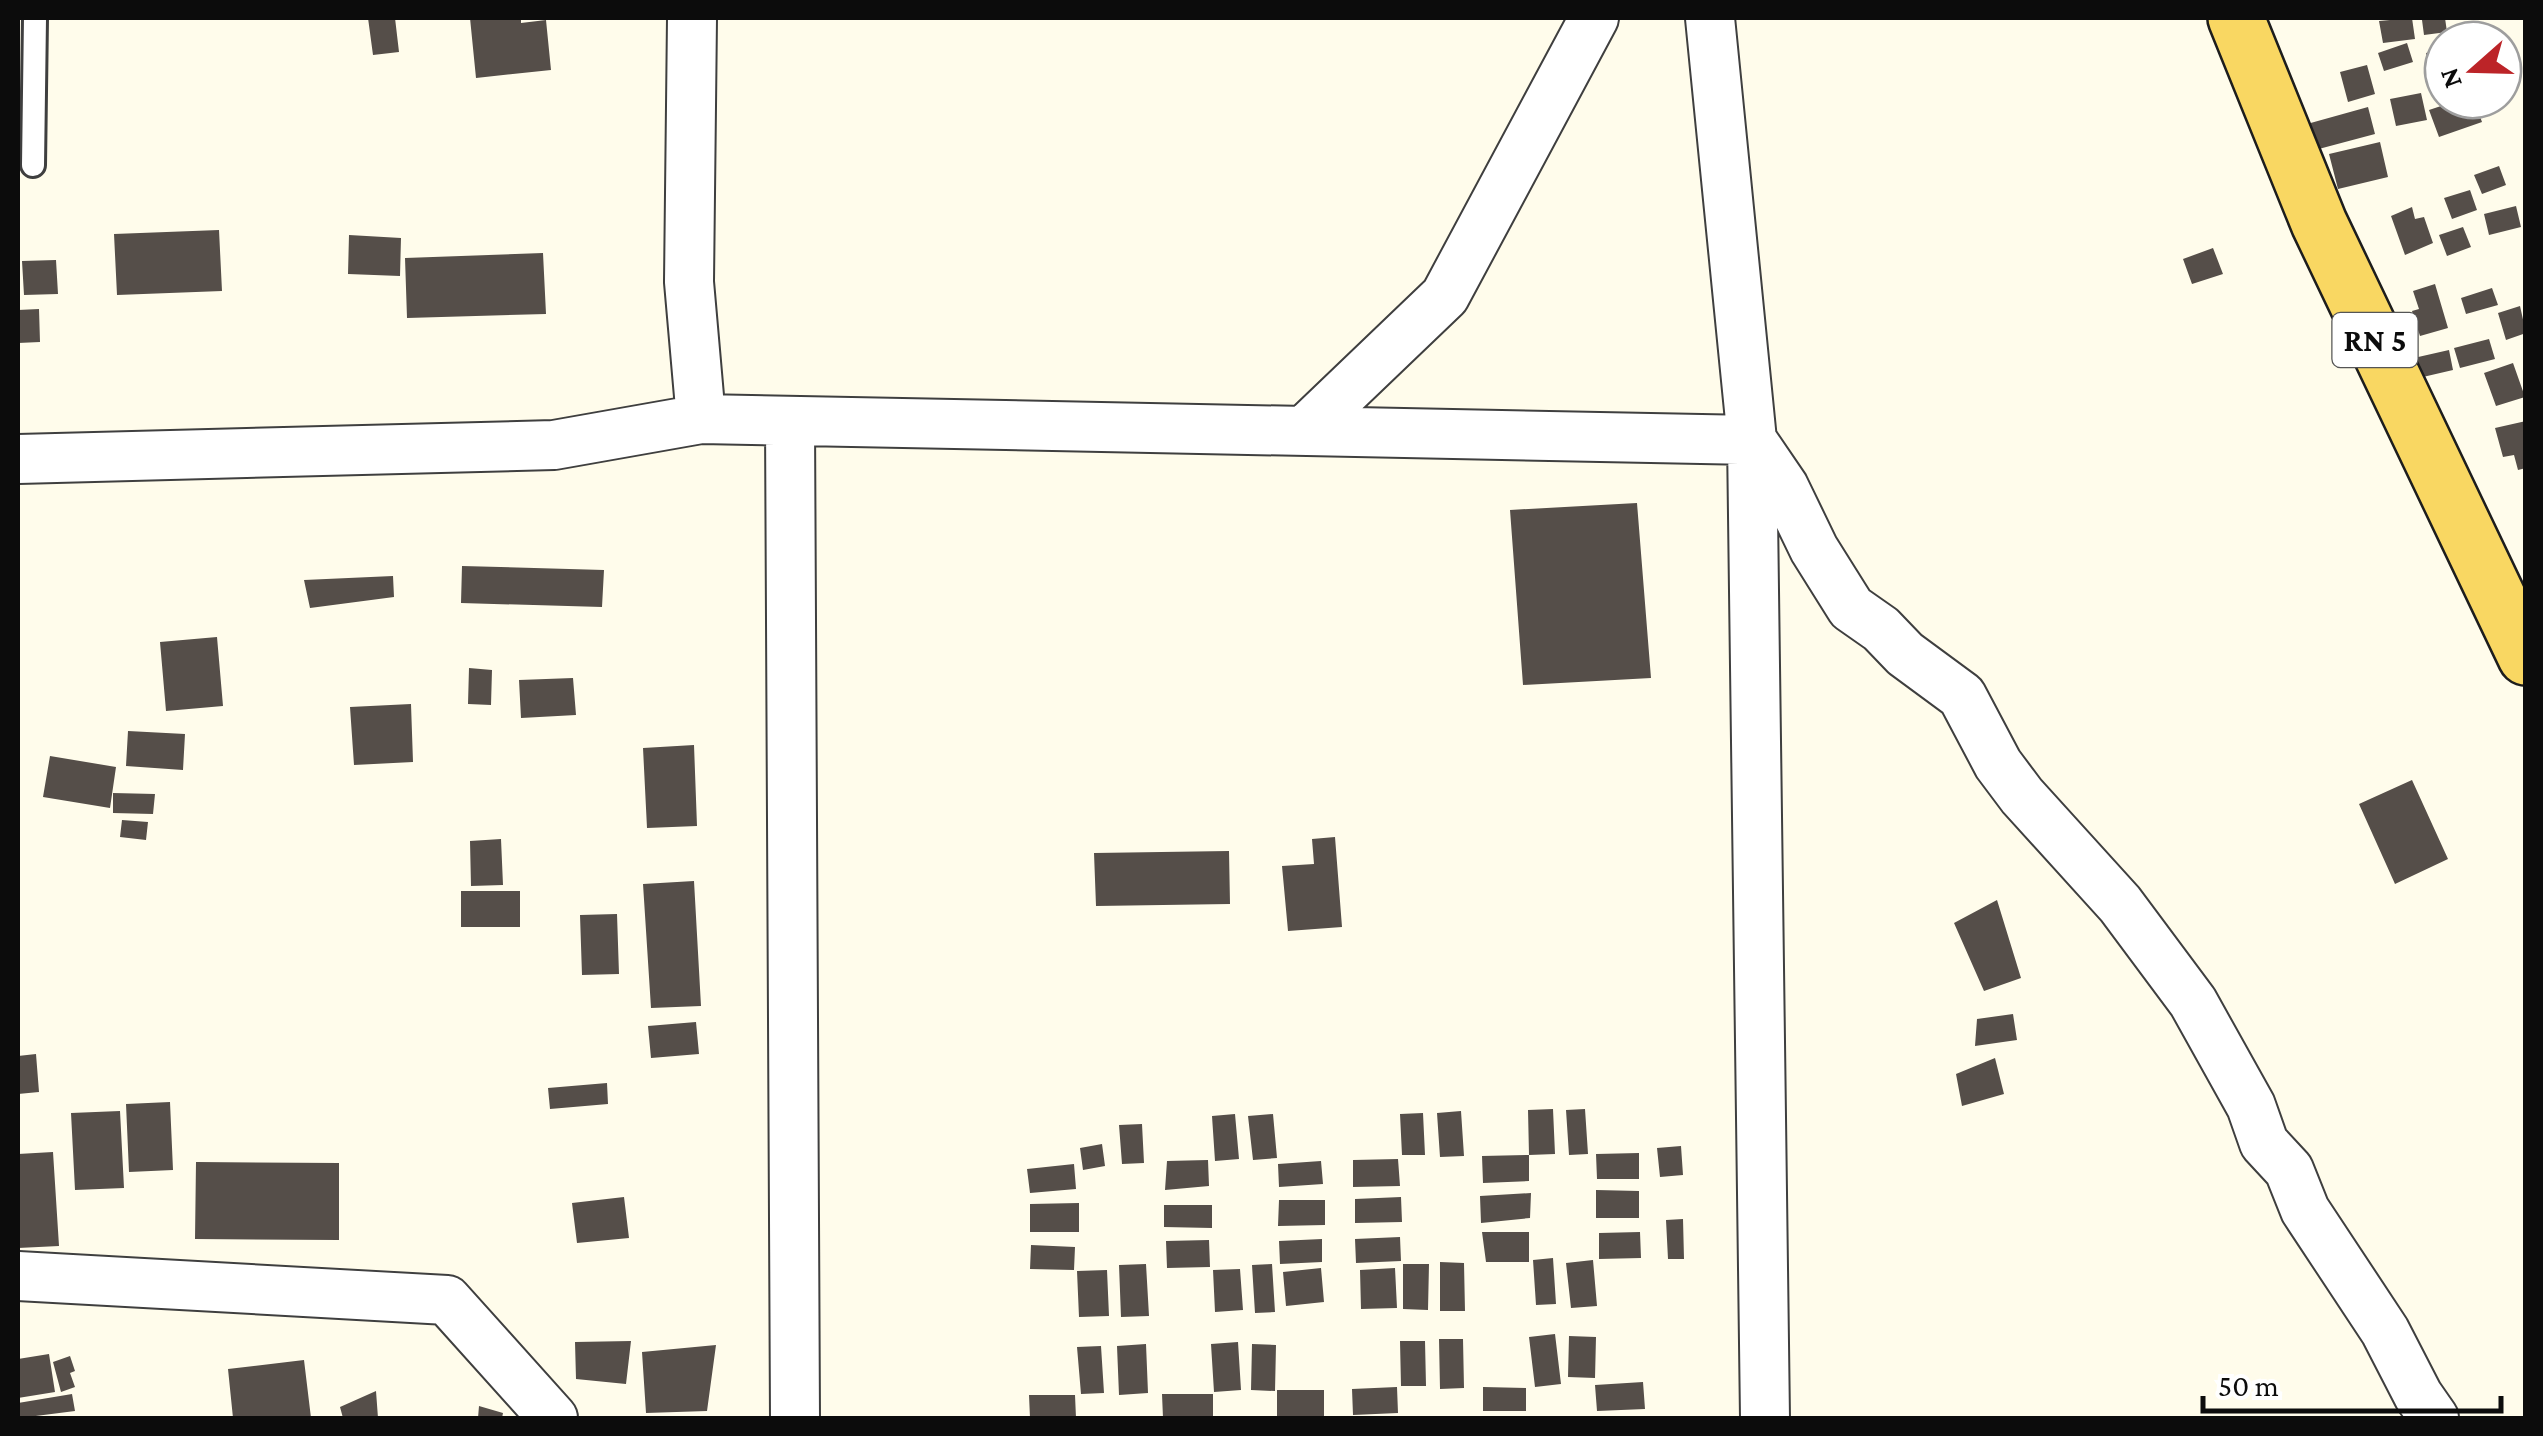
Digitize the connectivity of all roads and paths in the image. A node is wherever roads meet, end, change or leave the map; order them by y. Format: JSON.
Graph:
{"nodes":[{"id":1,"x":35,"y":18,"type":"edge"},
{"id":2,"x":692,"y":18,"type":"edge"},
{"id":3,"x":1594,"y":18,"type":"edge"},
{"id":4,"x":1710,"y":18,"type":"edge"},
{"id":5,"x":2236,"y":18,"type":"edge"},
{"id":6,"x":33,"y":166,"type":"dead end"},
{"id":7,"x":701,"y":419,"type":"junction"},
{"id":8,"x":790,"y":420,"type":"junction"},
{"id":9,"x":1304,"y":431,"type":"junction"},
{"id":10,"x":1752,"y":440,"type":"junction"},
{"id":11,"x":18,"y":460,"type":"edge"},
{"id":12,"x":2526,"y":657,"type":"edge"},
{"id":13,"x":18,"y":1276,"type":"edge"},
{"id":14,"x":553,"y":1418,"type":"edge"},
{"id":15,"x":795,"y":1418,"type":"edge"},
{"id":16,"x":1765,"y":1418,"type":"edge"},
{"id":17,"x":2434,"y":1418,"type":"edge"}],
"edges":[{"from":1,"to":6,"type":"lane"},
{"from":2,"to":7,"type":"street"},
{"from":3,"to":9,"type":"street"},
{"from":4,"to":10,"type":"street"},
{"from":5,"to":12,"type":"main road","number":"RN 5"},
{"from":7,"to":8,"type":"street"},
{"from":7,"to":11,"type":"street"},
{"from":8,"to":9,"type":"street"},
{"from":8,"to":15,"type":"street"},
{"from":9,"to":10,"type":"street"},
{"from":10,"to":16,"type":"street"},
{"from":10,"to":17,"type":"street"},
{"from":13,"to":14,"type":"street"}]}
